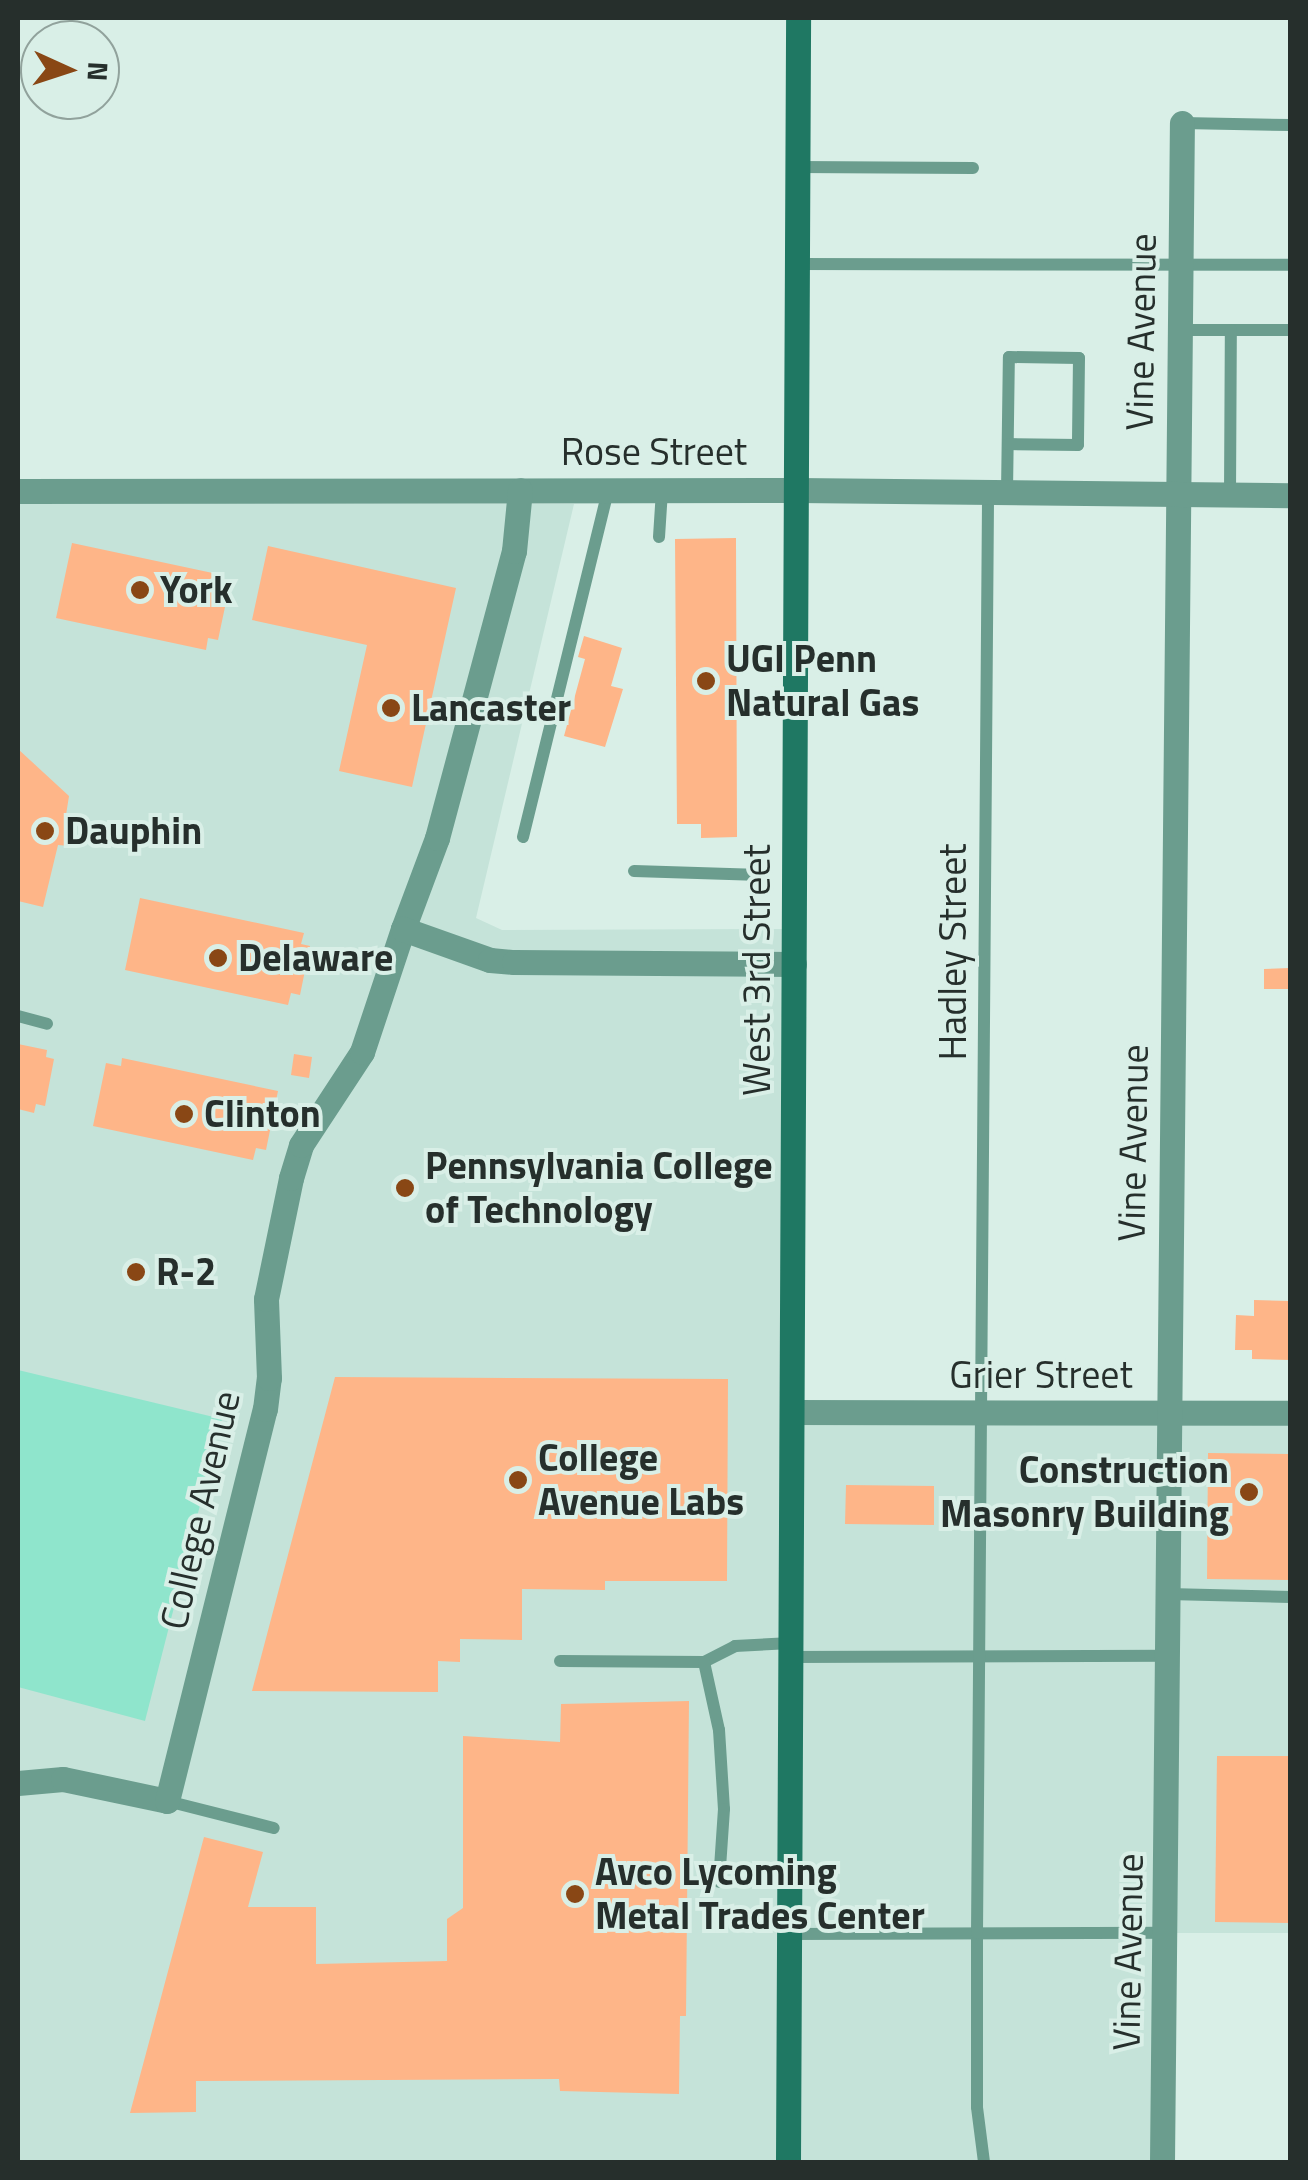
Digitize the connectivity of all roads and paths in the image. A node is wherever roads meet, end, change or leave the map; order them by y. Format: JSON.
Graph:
{"nodes":[{"id":1,"x":798,"y":18,"type":"edge"},
{"id":2,"x":1182,"y":124,"type":"joint"},
{"id":3,"x":1290,"y":125,"type":"edge"},
{"id":4,"x":798,"y":167,"type":"junction"},
{"id":5,"x":973,"y":168,"type":"dead end"},
{"id":6,"x":797,"y":264,"type":"junction"},
{"id":7,"x":1180,"y":264,"type":"junction"},
{"id":8,"x":1290,"y":265,"type":"edge"},
{"id":9,"x":1178,"y":330,"type":"junction"},
{"id":10,"x":1231,"y":330,"type":"junction"},
{"id":11,"x":1290,"y":330,"type":"edge"},
{"id":12,"x":1008,"y":444,"type":"junction"},
{"id":13,"x":520,"y":490,"type":"junction"},
{"id":14,"x":608,"y":490,"type":"junction"},
{"id":15,"x":662,"y":490,"type":"junction"},
{"id":16,"x":796,"y":490,"type":"junction"},
{"id":17,"x":18,"y":491,"type":"edge"},
{"id":18,"x":998,"y":492,"type":"junction"},
{"id":19,"x":1176,"y":493,"type":"junction"},
{"id":20,"x":1230,"y":494,"type":"junction"},
{"id":21,"x":1290,"y":495,"type":"edge"},
{"id":22,"x":659,"y":537,"type":"dead end"},
{"id":23,"x":523,"y":837,"type":"dead end"},
{"id":24,"x":634,"y":871,"type":"dead end"},
{"id":25,"x":761,"y":875,"type":"dead end"},
{"id":26,"x":404,"y":928,"type":"junction"},
{"id":27,"x":794,"y":964,"type":"junction"},
{"id":28,"x":18,"y":1016,"type":"edge"},
{"id":29,"x":47,"y":1024,"type":"dead end"},
{"id":30,"x":792,"y":1412,"type":"junction"},
{"id":31,"x":980,"y":1412,"type":"junction"},
{"id":32,"x":1168,"y":1413,"type":"junction"},
{"id":33,"x":1290,"y":1413,"type":"edge"},
{"id":34,"x":1168,"y":1594,"type":"junction"},
{"id":35,"x":1290,"y":1598,"type":"edge"},
{"id":36,"x":791,"y":1650,"type":"junction"},
{"id":37,"x":1167,"y":1656,"type":"junction"},
{"id":38,"x":980,"y":1658,"type":"junction"},
{"id":39,"x":560,"y":1661,"type":"dead end"},
{"id":40,"x":704,"y":1662,"type":"junction"},
{"id":41,"x":18,"y":1783,"type":"edge"},
{"id":42,"x":167,"y":1802,"type":"junction"},
{"id":43,"x":274,"y":1828,"type":"dead end"},
{"id":44,"x":720,"y":1882,"type":"dead end"},
{"id":45,"x":977,"y":1933,"type":"junction"},
{"id":46,"x":1166,"y":1933,"type":"junction"},
{"id":47,"x":789,"y":1934,"type":"junction"},
{"id":48,"x":788,"y":2162,"type":"edge"},
{"id":49,"x":984,"y":2162,"type":"edge"},
{"id":50,"x":1162,"y":2162,"type":"edge"}],
"edges":[{"from":1,"to":4,"type":"main road","name":"West 3rd Street"},
{"from":2,"to":3,"type":"lane"},
{"from":2,"to":7,"type":"street","name":"Vine Avenue"},
{"from":4,"to":5,"type":"lane"},
{"from":4,"to":6,"type":"main road","name":"West 3rd Street"},
{"from":6,"to":7,"type":"lane"},
{"from":6,"to":16,"type":"main road","name":"West 3rd Street"},
{"from":7,"to":8,"type":"lane"},
{"from":7,"to":9,"type":"street","name":"Vine Avenue"},
{"from":9,"to":10,"type":"lane"},
{"from":9,"to":19,"type":"street","name":"Vine Avenue"},
{"from":10,"to":11,"type":"lane"},
{"from":10,"to":20,"type":"lane"},
{"from":12,"to":12,"type":"lane","name":"Hadley Street"},
{"from":12,"to":18,"type":"lane","name":"Hadley Street"},
{"from":13,"to":14,"type":"street","name":"Rose Street"},
{"from":13,"to":17,"type":"street","name":"Rose Street"},
{"from":13,"to":26,"type":"street","name":"College Avenue"},
{"from":14,"to":15,"type":"street","name":"Rose Street"},
{"from":14,"to":23,"type":"lane"},
{"from":15,"to":16,"type":"street","name":"Rose Street"},
{"from":15,"to":22,"type":"lane"},
{"from":16,"to":18,"type":"street","name":"Rose Street"},
{"from":16,"to":27,"type":"main road","name":"West 3rd Street"},
{"from":18,"to":19,"type":"street","name":"Rose Street"},
{"from":18,"to":31,"type":"lane","name":"Hadley Street"},
{"from":19,"to":20,"type":"street","name":"Rose Street"},
{"from":19,"to":32,"type":"street","name":"Vine Avenue"},
{"from":20,"to":21,"type":"street","name":"Rose Street"},
{"from":24,"to":25,"type":"lane"},
{"from":26,"to":27,"type":"street"},
{"from":26,"to":42,"type":"street","name":"College Avenue"},
{"from":27,"to":30,"type":"main road","name":"West 3rd Street"},
{"from":28,"to":29,"type":"lane"},
{"from":30,"to":31,"type":"street","name":"Grier Street"},
{"from":30,"to":36,"type":"main road","name":"West 3rd Street"},
{"from":31,"to":32,"type":"street","name":"Grier Street"},
{"from":31,"to":38,"type":"lane","name":"Hadley Street"},
{"from":32,"to":33,"type":"street","name":"Grier Street"},
{"from":32,"to":34,"type":"street","name":"Vine Avenue"},
{"from":34,"to":35,"type":"lane"},
{"from":34,"to":37,"type":"street","name":"Vine Avenue"},
{"from":36,"to":38,"type":"lane"},
{"from":36,"to":40,"type":"lane"},
{"from":36,"to":47,"type":"main road","name":"West 3rd Street"},
{"from":37,"to":38,"type":"lane"},
{"from":37,"to":46,"type":"street","name":"Vine Avenue"},
{"from":38,"to":45,"type":"lane","name":"Hadley Street"},
{"from":39,"to":40,"type":"lane"},
{"from":40,"to":44,"type":"lane"},
{"from":41,"to":42,"type":"street"},
{"from":42,"to":43,"type":"lane"},
{"from":45,"to":46,"type":"lane"},
{"from":45,"to":47,"type":"lane"},
{"from":45,"to":49,"type":"lane","name":"Hadley Street"},
{"from":46,"to":50,"type":"street","name":"Vine Avenue"},
{"from":47,"to":48,"type":"main road","name":"West 3rd Street"}]}
